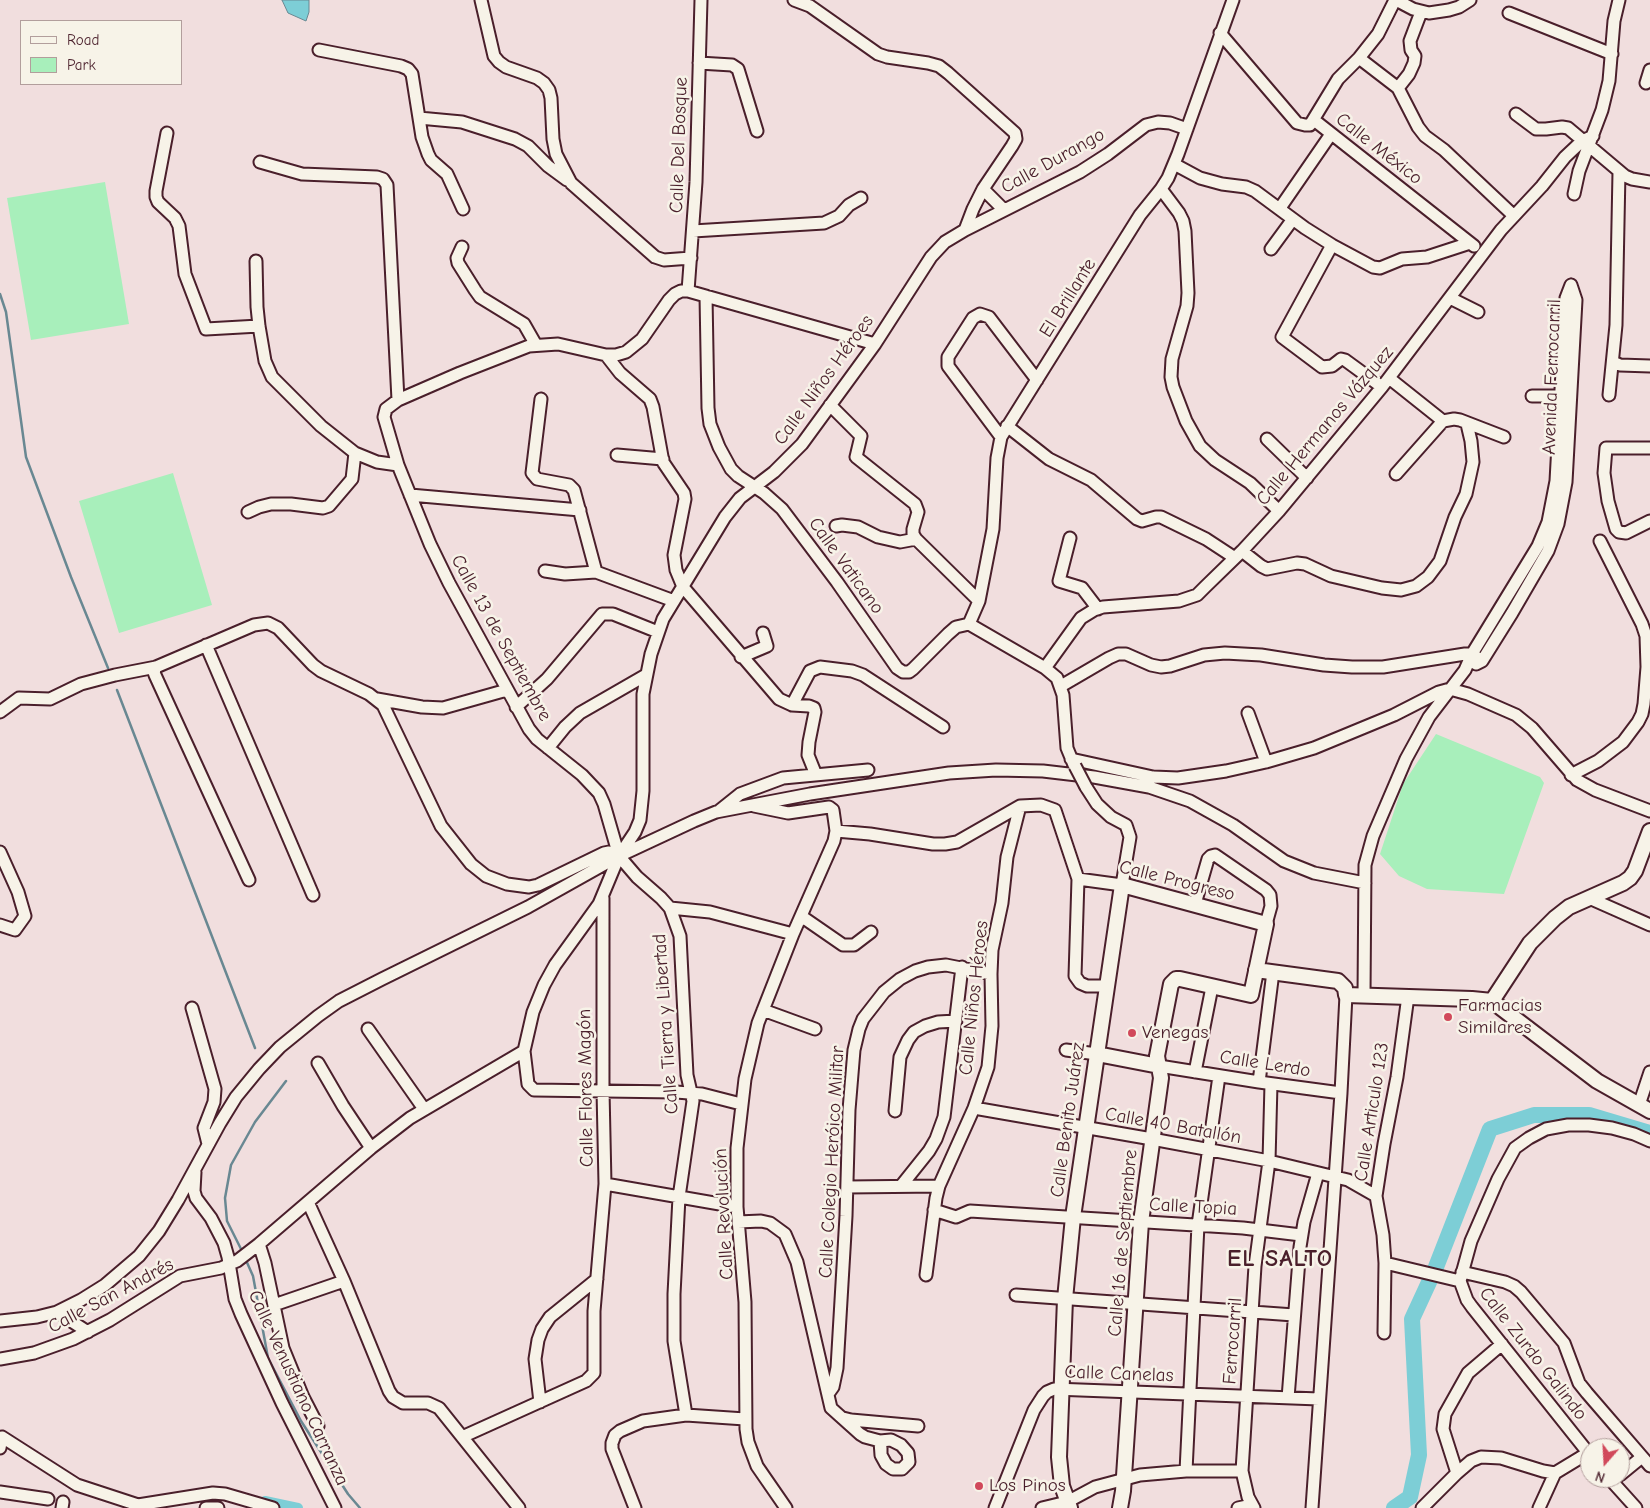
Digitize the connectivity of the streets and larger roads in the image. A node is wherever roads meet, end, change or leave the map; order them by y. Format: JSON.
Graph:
{"nodes":[{"id":1,"x":481,"y":0,"type":"edge"},
{"id":2,"x":701,"y":0,"type":"edge"},
{"id":3,"x":794,"y":0,"type":"edge"},
{"id":4,"x":1233,"y":0,"type":"edge"},
{"id":5,"x":1395,"y":0,"type":"edge"},
{"id":6,"x":1470,"y":0,"type":"edge"},
{"id":7,"x":1619,"y":0,"type":"edge"},
{"id":8,"x":1421,"y":12,"type":"junction"},
{"id":9,"x":1509,"y":13,"type":"dead end"},
{"id":10,"x":1220,"y":33,"type":"junction"},
{"id":11,"x":319,"y":50,"type":"dead end"},
{"id":12,"x":1612,"y":54,"type":"junction"},
{"id":13,"x":1359,"y":58,"type":"junction"},
{"id":14,"x":699,"y":63,"type":"junction"},
{"id":15,"x":1650,"y":70,"type":"edge"},
{"id":16,"x":1646,"y":83,"type":"dead end"},
{"id":17,"x":1398,"y":88,"type":"junction"},
{"id":18,"x":1516,"y":114,"type":"dead end"},
{"id":19,"x":419,"y":118,"type":"junction"},
{"id":20,"x":1314,"y":120,"type":"junction"},
{"id":21,"x":1186,"y":129,"type":"junction"},
{"id":22,"x":758,"y":131,"type":"dead end"},
{"id":23,"x":167,"y":133,"type":"dead end"},
{"id":24,"x":1331,"y":134,"type":"junction"},
{"id":25,"x":1588,"y":141,"type":"junction"},
{"id":26,"x":260,"y":162,"type":"dead end"},
{"id":27,"x":1174,"y":164,"type":"junction"},
{"id":28,"x":1619,"y":172,"type":"junction"},
{"id":29,"x":1650,"y":182,"type":"edge"},
{"id":30,"x":570,"y":183,"type":"junction"},
{"id":31,"x":983,"y":189,"type":"junction"},
{"id":32,"x":1161,"y":189,"type":"junction"},
{"id":33,"x":1574,"y":194,"type":"dead end"},
{"id":34,"x":861,"y":198,"type":"dead end"},
{"id":35,"x":1280,"y":208,"type":"junction"},
{"id":36,"x":463,"y":209,"type":"dead end"},
{"id":37,"x":1004,"y":210,"type":"junction"},
{"id":38,"x":1513,"y":215,"type":"junction"},
{"id":39,"x":1293,"y":219,"type":"junction"},
{"id":40,"x":965,"y":230,"type":"junction"},
{"id":41,"x":693,"y":231,"type":"junction"},
{"id":42,"x":1470,"y":243,"type":"junction"},
{"id":43,"x":1332,"y":246,"type":"junction"},
{"id":44,"x":462,"y":247,"type":"dead end"},
{"id":45,"x":1271,"y":250,"type":"dead end"},
{"id":46,"x":1483,"y":254,"type":"junction"},
{"id":47,"x":691,"y":258,"type":"junction"},
{"id":48,"x":256,"y":261,"type":"dead end"},
{"id":49,"x":688,"y":291,"type":"junction"},
{"id":50,"x":706,"y":296,"type":"junction"},
{"id":51,"x":1450,"y":298,"type":"junction"},
{"id":52,"x":1478,"y":312,"type":"dead end"},
{"id":53,"x":259,"y":326,"type":"junction"},
{"id":54,"x":875,"y":344,"type":"junction"},
{"id":55,"x":536,"y":345,"type":"junction"},
{"id":56,"x":606,"y":355,"type":"junction"},
{"id":57,"x":1614,"y":362,"type":"junction"},
{"id":58,"x":1650,"y":366,"type":"edge"},
{"id":59,"x":1037,"y":380,"type":"junction"},
{"id":60,"x":1386,"y":383,"type":"junction"},
{"id":61,"x":1609,"y":395,"type":"dead end"},
{"id":62,"x":1532,"y":396,"type":"dead end"},
{"id":63,"x":1566,"y":396,"type":"junction"},
{"id":64,"x":540,"y":399,"type":"dead end"},
{"id":65,"x":398,"y":400,"type":"junction"},
{"id":66,"x":830,"y":405,"type":"junction"},
{"id":67,"x":1442,"y":421,"type":"junction"},
{"id":68,"x":1467,"y":424,"type":"junction"},
{"id":69,"x":1007,"y":426,"type":"junction"},
{"id":70,"x":1001,"y":437,"type":"junction"},
{"id":71,"x":1504,"y":437,"type":"dead end"},
{"id":72,"x":1267,"y":439,"type":"dead end"},
{"id":73,"x":1650,"y":448,"type":"edge"},
{"id":74,"x":355,"y":453,"type":"junction"},
{"id":75,"x":617,"y":455,"type":"dead end"},
{"id":76,"x":662,"y":459,"type":"junction"},
{"id":77,"x":398,"y":465,"type":"junction"},
{"id":78,"x":1396,"y":474,"type":"dead end"},
{"id":79,"x":1306,"y":478,"type":"junction"},
{"id":80,"x":754,"y":486,"type":"junction"},
{"id":81,"x":410,"y":495,"type":"junction"},
{"id":82,"x":580,"y":510,"type":"junction"},
{"id":83,"x":1279,"y":511,"type":"junction"},
{"id":84,"x":248,"y":512,"type":"dead end"},
{"id":85,"x":1650,"y":521,"type":"edge"},
{"id":86,"x":836,"y":526,"type":"dead end"},
{"id":87,"x":1070,"y":538,"type":"dead end"},
{"id":88,"x":916,"y":539,"type":"junction"},
{"id":89,"x":1600,"y":541,"type":"dead end"},
{"id":90,"x":1239,"y":554,"type":"junction"},
{"id":91,"x":544,"y":572,"type":"dead end"},
{"id":92,"x":596,"y":572,"type":"junction"},
{"id":93,"x":683,"y":587,"type":"junction"},
{"id":94,"x":674,"y":601,"type":"junction"},
{"id":95,"x":979,"y":601,"type":"junction"},
{"id":96,"x":1098,"y":609,"type":"junction"},
{"id":97,"x":969,"y":624,"type":"junction"},
{"id":98,"x":658,"y":632,"type":"junction"},
{"id":99,"x":763,"y":633,"type":"dead end"},
{"id":100,"x":206,"y":645,"type":"junction"},
{"id":101,"x":741,"y":657,"type":"junction"},
{"id":102,"x":1477,"y":657,"type":"junction"},
{"id":103,"x":156,"y":668,"type":"junction"},
{"id":104,"x":1045,"y":668,"type":"junction"},
{"id":105,"x":646,"y":675,"type":"junction"},
{"id":106,"x":1061,"y":686,"type":"junction"},
{"id":107,"x":1450,"y":689,"type":"junction"},
{"id":108,"x":507,"y":690,"type":"junction"},
{"id":109,"x":377,"y":699,"type":"junction"},
{"id":110,"x":792,"y":705,"type":"junction"},
{"id":111,"x":516,"y":707,"type":"junction"},
{"id":112,"x":0,"y":712,"type":"edge"},
{"id":113,"x":1248,"y":713,"type":"dead end"},
{"id":114,"x":943,"y":727,"type":"dead end"},
{"id":115,"x":548,"y":748,"type":"junction"},
{"id":116,"x":1266,"y":762,"type":"junction"},
{"id":117,"x":1073,"y":763,"type":"junction"},
{"id":118,"x":868,"y":770,"type":"dead end"},
{"id":119,"x":1571,"y":774,"type":"junction"},
{"id":120,"x":816,"y":775,"type":"junction"},
{"id":121,"x":749,"y":805,"type":"junction"},
{"id":122,"x":1020,"y":806,"type":"junction"},
{"id":123,"x":1650,"y":811,"type":"edge"},
{"id":124,"x":716,"y":812,"type":"junction"},
{"id":125,"x":836,"y":831,"type":"junction"},
{"id":126,"x":1650,"y":831,"type":"edge"},
{"id":127,"x":0,"y":852,"type":"edge"},
{"id":128,"x":619,"y":856,"type":"junction"},
{"id":129,"x":1078,"y":879,"type":"junction"},
{"id":130,"x":249,"y":880,"type":"dead end"},
{"id":131,"x":1365,"y":883,"type":"junction"},
{"id":132,"x":1122,"y":884,"type":"junction"},
{"id":133,"x":314,"y":895,"type":"dead end"},
{"id":134,"x":603,"y":896,"type":"junction"},
{"id":135,"x":1589,"y":898,"type":"junction"},
{"id":136,"x":1195,"y":904,"type":"junction"},
{"id":137,"x":670,"y":908,"type":"junction"},
{"id":138,"x":801,"y":916,"type":"junction"},
{"id":139,"x":1266,"y":924,"type":"junction"},
{"id":140,"x":1650,"y":925,"type":"edge"},
{"id":141,"x":0,"y":926,"type":"edge"},
{"id":142,"x":871,"y":932,"type":"dead end"},
{"id":143,"x":793,"y":934,"type":"junction"},
{"id":144,"x":962,"y":967,"type":"junction"},
{"id":145,"x":1256,"y":970,"type":"junction"},
{"id":146,"x":1273,"y":972,"type":"junction"},
{"id":147,"x":991,"y":974,"type":"junction"},
{"id":148,"x":1106,"y":986,"type":"junction"},
{"id":149,"x":1212,"y":987,"type":"junction"},
{"id":150,"x":1251,"y":995,"type":"junction"},
{"id":151,"x":1346,"y":995,"type":"junction"},
{"id":152,"x":1364,"y":995,"type":"junction"},
{"id":153,"x":1408,"y":996,"type":"junction"},
{"id":154,"x":1270,"y":998,"type":"junction"},
{"id":155,"x":1492,"y":1001,"type":"junction"},
{"id":156,"x":192,"y":1008,"type":"dead end"},
{"id":157,"x":763,"y":1010,"type":"junction"},
{"id":158,"x":956,"y":1021,"type":"junction"},
{"id":159,"x":368,"y":1029,"type":"dead end"},
{"id":160,"x":815,"y":1029,"type":"dead end"},
{"id":161,"x":1066,"y":1050,"type":"dead end"},
{"id":162,"x":524,"y":1051,"type":"junction"},
{"id":163,"x":1097,"y":1054,"type":"junction"},
{"id":164,"x":318,"y":1063,"type":"dead end"},
{"id":165,"x":1160,"y":1066,"type":"junction"},
{"id":166,"x":1195,"y":1072,"type":"junction"},
{"id":167,"x":1650,"y":1072,"type":"edge"},
{"id":168,"x":1219,"y":1076,"type":"junction"},
{"id":169,"x":1259,"y":1082,"type":"junction"},
{"id":170,"x":1271,"y":1084,"type":"junction"},
{"id":171,"x":603,"y":1090,"type":"junction"},
{"id":172,"x":691,"y":1093,"type":"junction"},
{"id":173,"x":1341,"y":1094,"type":"junction"},
{"id":174,"x":741,"y":1104,"type":"junction"},
{"id":175,"x":974,"y":1108,"type":"junction"},
{"id":176,"x":1644,"y":1108,"type":"edge"},
{"id":177,"x":424,"y":1109,"type":"junction"},
{"id":178,"x":895,"y":1111,"type":"dead end"},
{"id":179,"x":1086,"y":1128,"type":"junction"},
{"id":180,"x":1152,"y":1139,"type":"junction"},
{"id":181,"x":1650,"y":1141,"type":"edge"},
{"id":182,"x":208,"y":1144,"type":"junction"},
{"id":183,"x":371,"y":1148,"type":"junction"},
{"id":184,"x":1208,"y":1150,"type":"junction"},
{"id":185,"x":1269,"y":1161,"type":"junction"},
{"id":186,"x":195,"y":1171,"type":"junction"},
{"id":187,"x":1318,"y":1173,"type":"junction"},
{"id":188,"x":1336,"y":1177,"type":"junction"},
{"id":189,"x":605,"y":1184,"type":"junction"},
{"id":190,"x":901,"y":1186,"type":"junction"},
{"id":191,"x":939,"y":1186,"type":"junction"},
{"id":192,"x":847,"y":1187,"type":"junction"},
{"id":193,"x":1376,"y":1196,"type":"junction"},
{"id":194,"x":679,"y":1197,"type":"junction"},
{"id":195,"x":308,"y":1202,"type":"junction"},
{"id":196,"x":737,"y":1207,"type":"junction"},
{"id":197,"x":934,"y":1210,"type":"junction"},
{"id":198,"x":1073,"y":1217,"type":"junction"},
{"id":199,"x":738,"y":1222,"type":"junction"},
{"id":200,"x":1141,"y":1222,"type":"junction"},
{"id":201,"x":1198,"y":1225,"type":"junction"},
{"id":202,"x":1260,"y":1229,"type":"junction"},
{"id":203,"x":1302,"y":1235,"type":"junction"},
{"id":204,"x":255,"y":1248,"type":"junction"},
{"id":205,"x":233,"y":1263,"type":"junction"},
{"id":206,"x":1384,"y":1263,"type":"junction"},
{"id":207,"x":926,"y":1276,"type":"dead end"},
{"id":208,"x":1457,"y":1277,"type":"junction"},
{"id":209,"x":597,"y":1279,"type":"junction"},
{"id":210,"x":344,"y":1281,"type":"junction"},
{"id":211,"x":1016,"y":1296,"type":"dead end"},
{"id":212,"x":1065,"y":1299,"type":"junction"},
{"id":213,"x":1135,"y":1304,"type":"junction"},
{"id":214,"x":274,"y":1305,"type":"junction"},
{"id":215,"x":1194,"y":1309,"type":"junction"},
{"id":216,"x":58,"y":1312,"type":"junction"},
{"id":217,"x":1252,"y":1313,"type":"junction"},
{"id":218,"x":1294,"y":1315,"type":"junction"},
{"id":219,"x":0,"y":1321,"type":"edge"},
{"id":220,"x":88,"y":1332,"type":"junction"},
{"id":221,"x":1384,"y":1333,"type":"dead end"},
{"id":222,"x":1502,"y":1344,"type":"junction"},
{"id":223,"x":0,"y":1359,"type":"edge"},
{"id":224,"x":1061,"y":1388,"type":"junction"},
{"id":225,"x":1130,"y":1391,"type":"junction"},
{"id":226,"x":828,"y":1394,"type":"junction"},
{"id":227,"x":1190,"y":1394,"type":"junction"},
{"id":228,"x":1246,"y":1397,"type":"junction"},
{"id":229,"x":1288,"y":1398,"type":"junction"},
{"id":230,"x":1319,"y":1399,"type":"junction"},
{"id":231,"x":540,"y":1402,"type":"junction"},
{"id":232,"x":686,"y":1415,"type":"junction"},
{"id":233,"x":745,"y":1418,"type":"junction"},
{"id":234,"x":843,"y":1418,"type":"junction"},
{"id":235,"x":318,"y":1426,"type":"dead end"},
{"id":236,"x":918,"y":1426,"type":"dead end"},
{"id":237,"x":462,"y":1437,"type":"junction"},
{"id":238,"x":880,"y":1441,"type":"junction"},
{"id":239,"x":1,"y":1442,"type":"edge"},
{"id":240,"x":1580,"y":1443,"type":"edge"},
{"id":241,"x":1580,"y":1459,"type":"edge"},
{"id":242,"x":1646,"y":1462,"type":"edge"},
{"id":243,"x":1630,"y":1470,"type":"edge"},
{"id":244,"x":1186,"y":1471,"type":"junction"},
{"id":245,"x":1242,"y":1471,"type":"junction"},
{"id":246,"x":1457,"y":1473,"type":"junction"},
{"id":247,"x":1555,"y":1473,"type":"junction"},
{"id":248,"x":1124,"y":1478,"type":"junction"},
{"id":249,"x":1622,"y":1488,"type":"edge"},
{"id":250,"x":0,"y":1492,"type":"edge"},
{"id":251,"x":48,"y":1499,"type":"dead end"},
{"id":252,"x":1069,"y":1505,"type":"edge"},
{"id":253,"x":1252,"y":1507,"type":"edge"},
{"id":254,"x":206,"y":1508,"type":"edge"},
{"id":255,"x":218,"y":1508,"type":"edge"},
{"id":256,"x":273,"y":1508,"type":"edge"},
{"id":257,"x":335,"y":1508,"type":"edge"},
{"id":258,"x":519,"y":1508,"type":"edge"},
{"id":259,"x":635,"y":1508,"type":"edge"},
{"id":260,"x":786,"y":1508,"type":"edge"},
{"id":261,"x":996,"y":1508,"type":"edge"},
{"id":262,"x":1042,"y":1508,"type":"edge"},
{"id":263,"x":1120,"y":1508,"type":"edge"},
{"id":264,"x":1238,"y":1508,"type":"edge"},
{"id":265,"x":1312,"y":1508,"type":"edge"},
{"id":266,"x":1422,"y":1508,"type":"edge"},
{"id":267,"x":1539,"y":1508,"type":"edge"},
{"id":268,"x":1635,"y":1508,"type":"edge"}],
"edges":[{"from":1,"to":30,"type":"street"},
{"from":2,"to":14,"type":"street","name":"Calle Del Bosque"},
{"from":3,"to":31,"type":"street"},
{"from":4,"to":10,"type":"street","name":"El Brillante"},
{"from":5,"to":8,"type":"street"},
{"from":5,"to":13,"type":"street"},
{"from":6,"to":8,"type":"street"},
{"from":7,"to":12,"type":"street","name":"Calle Hermanos Vázquez"},
{"from":8,"to":17,"type":"street"},
{"from":9,"to":12,"type":"street"},
{"from":10,"to":20,"type":"street","name":"Calle México"},
{"from":10,"to":21,"type":"street","name":"El Brillante"},
{"from":11,"to":19,"type":"street"},
{"from":12,"to":25,"type":"street","name":"Calle Hermanos Vázquez"},
{"from":13,"to":17,"type":"street"},
{"from":13,"to":20,"type":"street"},
{"from":14,"to":22,"type":"street"},
{"from":14,"to":41,"type":"street","name":"Calle Del Bosque"},
{"from":15,"to":16,"type":"street"},
{"from":17,"to":38,"type":"street"},
{"from":18,"to":25,"type":"street"},
{"from":19,"to":30,"type":"street"},
{"from":19,"to":36,"type":"street"},
{"from":20,"to":24,"type":"street","name":"Calle México"},
{"from":21,"to":27,"type":"street","name":"El Brillante"},
{"from":21,"to":37,"type":"street","name":"Calle Durango"},
{"from":23,"to":53,"type":"street"},
{"from":24,"to":35,"type":"street"},
{"from":24,"to":42,"type":"street","name":"Calle México"},
{"from":25,"to":28,"type":"street"},
{"from":25,"to":33,"type":"street"},
{"from":25,"to":38,"type":"street","name":"Calle Hermanos Vázquez"},
{"from":26,"to":65,"type":"street"},
{"from":27,"to":32,"type":"street","name":"El Brillante"},
{"from":27,"to":35,"type":"street"},
{"from":28,"to":29,"type":"street"},
{"from":28,"to":57,"type":"street"},
{"from":30,"to":47,"type":"street"},
{"from":31,"to":37,"type":"street"},
{"from":31,"to":40,"type":"street"},
{"from":32,"to":59,"type":"street","name":"El Brillante"},
{"from":32,"to":83,"type":"street"},
{"from":34,"to":41,"type":"street"},
{"from":35,"to":39,"type":"street"},
{"from":37,"to":40,"type":"street","name":"Calle Durango"},
{"from":38,"to":46,"type":"street","name":"Calle Hermanos Vázquez"},
{"from":39,"to":43,"type":"street"},
{"from":39,"to":45,"type":"street"},
{"from":40,"to":54,"type":"street","name":"Calle Niños Héroes"},
{"from":41,"to":47,"type":"street","name":"Calle Del Bosque"},
{"from":42,"to":43,"type":"street"},
{"from":42,"to":46,"type":"street","name":"Calle México"},
{"from":43,"to":60,"type":"street"},
{"from":44,"to":55,"type":"street"},
{"from":46,"to":51,"type":"street","name":"Calle Hermanos Vázquez"},
{"from":47,"to":49,"type":"street","name":"Calle Del Bosque"},
{"from":48,"to":53,"type":"street"},
{"from":49,"to":50,"type":"street"},
{"from":49,"to":56,"type":"street"},
{"from":50,"to":54,"type":"street"},
{"from":50,"to":80,"type":"street","name":"Calle Vaticano"},
{"from":51,"to":52,"type":"street"},
{"from":51,"to":60,"type":"street","name":"Calle Hermanos Vázquez"},
{"from":53,"to":74,"type":"street"},
{"from":54,"to":66,"type":"street","name":"Calle Niños Héroes"},
{"from":55,"to":56,"type":"street"},
{"from":55,"to":65,"type":"street"},
{"from":56,"to":76,"type":"street"},
{"from":57,"to":58,"type":"street"},
{"from":57,"to":61,"type":"street"},
{"from":59,"to":69,"type":"street","name":"El Brillante"},
{"from":59,"to":70,"type":"street"},
{"from":60,"to":67,"type":"street"},
{"from":60,"to":79,"type":"street","name":"Calle Hermanos Vázquez"},
{"from":62,"to":63,"type":"street"},
{"from":63,"to":63,"type":"street","name":"Avenida Ferrocarril"},
{"from":63,"to":102,"type":"street","name":"Avenida Ferrocarril"},
{"from":64,"to":82,"type":"street"},
{"from":65,"to":77,"type":"street","name":"Calle 13 de Septiembre"},
{"from":66,"to":80,"type":"street","name":"Calle Niños Héroes"},
{"from":66,"to":88,"type":"street"},
{"from":67,"to":68,"type":"street"},
{"from":67,"to":78,"type":"street"},
{"from":68,"to":71,"type":"street"},
{"from":68,"to":90,"type":"street"},
{"from":69,"to":70,"type":"street","name":"El Brillante"},
{"from":69,"to":90,"type":"street"},
{"from":70,"to":95,"type":"street","name":"El Brillante"},
{"from":72,"to":79,"type":"street"},
{"from":73,"to":85,"type":"street"},
{"from":74,"to":77,"type":"street"},
{"from":74,"to":84,"type":"street"},
{"from":75,"to":76,"type":"street"},
{"from":76,"to":93,"type":"street"},
{"from":77,"to":81,"type":"street","name":"Calle 13 de Septiembre"},
{"from":79,"to":83,"type":"street","name":"Calle Hermanos Vázquez"},
{"from":80,"to":93,"type":"street","name":"Calle Niños Héroes"},
{"from":80,"to":97,"type":"street","name":"Calle Vaticano"},
{"from":81,"to":82,"type":"street"},
{"from":81,"to":108,"type":"street","name":"Calle 13 de Septiembre"},
{"from":82,"to":92,"type":"street"},
{"from":83,"to":90,"type":"street","name":"Calle Hermanos Vázquez"},
{"from":86,"to":88,"type":"street"},
{"from":87,"to":96,"type":"street"},
{"from":88,"to":95,"type":"street"},
{"from":89,"to":119,"type":"street"},
{"from":90,"to":96,"type":"street","name":"Calle Hermanos Vázquez"},
{"from":91,"to":92,"type":"street"},
{"from":92,"to":94,"type":"street"},
{"from":93,"to":94,"type":"street","name":"Calle Niños Héroes"},
{"from":93,"to":101,"type":"street"},
{"from":94,"to":98,"type":"street","name":"Calle Niños Héroes"},
{"from":95,"to":97,"type":"street","name":"El Brillante"},
{"from":96,"to":104,"type":"street","name":"Calle Hermanos Vázquez"},
{"from":97,"to":104,"type":"street"},
{"from":98,"to":105,"type":"street","name":"Calle Niños Héroes"},
{"from":98,"to":111,"type":"street"},
{"from":99,"to":101,"type":"street"},
{"from":100,"to":103,"type":"street"},
{"from":100,"to":109,"type":"street"},
{"from":100,"to":133,"type":"street"},
{"from":101,"to":110,"type":"street"},
{"from":102,"to":106,"type":"street"},
{"from":102,"to":107,"type":"street","name":"Avenida Ferrocarril"},
{"from":103,"to":112,"type":"street"},
{"from":103,"to":130,"type":"street"},
{"from":104,"to":106,"type":"street"},
{"from":105,"to":115,"type":"street"},
{"from":105,"to":128,"type":"street","name":"Calle Niños Héroes"},
{"from":106,"to":117,"type":"street","name":"Calle Benito Juárez"},
{"from":107,"to":116,"type":"street"},
{"from":107,"to":119,"type":"street"},
{"from":107,"to":131,"type":"street","name":"Avenida Ferrocarril"},
{"from":108,"to":109,"type":"street"},
{"from":108,"to":111,"type":"street","name":"Calle 13 de Septiembre"},
{"from":109,"to":128,"type":"street"},
{"from":110,"to":114,"type":"street"},
{"from":110,"to":120,"type":"street"},
{"from":111,"to":115,"type":"street","name":"Calle 13 de Septiembre"},
{"from":113,"to":116,"type":"street"},
{"from":115,"to":128,"type":"street","name":"Calle 13 de Septiembre"},
{"from":116,"to":117,"type":"street"},
{"from":117,"to":132,"type":"street","name":"Calle Benito Juárez","bridge":true},
{"from":118,"to":120,"type":"street"},
{"from":119,"to":123,"type":"street"},
{"from":120,"to":124,"type":"street"},
{"from":121,"to":124,"type":"street"},
{"from":121,"to":125,"type":"street"},
{"from":121,"to":131,"type":"street"},
{"from":122,"to":125,"type":"street"},
{"from":122,"to":129,"type":"street"},
{"from":122,"to":147,"type":"street","name":"Calle Niños Héroes"},
{"from":124,"to":128,"type":"street"},
{"from":125,"to":138,"type":"street","name":"Calle Revolución"},
{"from":126,"to":135,"type":"street"},
{"from":127,"to":141,"type":"street"},
{"from":128,"to":134,"type":"street"},
{"from":128,"to":137,"type":"street"},
{"from":128,"to":182,"type":"street"},
{"from":129,"to":132,"type":"street","name":"Calle Progreso"},
{"from":129,"to":148,"type":"street"},
{"from":131,"to":152,"type":"street","name":"Avenida Ferrocarril"},
{"from":132,"to":136,"type":"street","name":"Calle Progreso"},
{"from":132,"to":148,"type":"street","name":"Calle Benito Juárez"},
{"from":134,"to":162,"type":"street"},
{"from":134,"to":171,"type":"street","name":"Calle Flores Magón"},
{"from":135,"to":140,"type":"street"},
{"from":135,"to":155,"type":"street"},
{"from":136,"to":139,"type":"street","name":"Calle Progreso"},
{"from":136,"to":139,"type":"street"},
{"from":137,"to":143,"type":"street"},
{"from":137,"to":172,"type":"street","name":"Calle Tierra y Libertad"},
{"from":138,"to":142,"type":"street"},
{"from":138,"to":143,"type":"street","name":"Calle Revolución"},
{"from":139,"to":145,"type":"street"},
{"from":143,"to":157,"type":"street","name":"Calle Revolución"},
{"from":144,"to":147,"type":"street","name":"Calle Colegio Heróico Militar"},
{"from":144,"to":158,"type":"street"},
{"from":144,"to":192,"type":"street","name":"Calle Colegio Heróico Militar"},
{"from":145,"to":146,"type":"street"},
{"from":145,"to":150,"type":"street"},
{"from":146,"to":151,"type":"street"},
{"from":146,"to":154,"type":"street"},
{"from":147,"to":175,"type":"street","name":"Calle Niños Héroes"},
{"from":148,"to":163,"type":"street","name":"Calle Benito Juárez"},
{"from":149,"to":150,"type":"street"},
{"from":149,"to":165,"type":"street","name":"Calle 16 de Septiembre"},
{"from":149,"to":166,"type":"street"},
{"from":150,"to":154,"type":"street"},
{"from":151,"to":152,"type":"street"},
{"from":151,"to":173,"type":"street"},
{"from":152,"to":153,"type":"street"},
{"from":153,"to":155,"type":"street"},
{"from":153,"to":193,"type":"street","name":"Calle Articulo 123"},
{"from":154,"to":169,"type":"street"},
{"from":155,"to":176,"type":"street"},
{"from":156,"to":182,"type":"street"},
{"from":157,"to":160,"type":"street"},
{"from":157,"to":174,"type":"street","name":"Calle Revolución"},
{"from":158,"to":178,"type":"street"},
{"from":158,"to":190,"type":"street"},
{"from":159,"to":177,"type":"street"},
{"from":161,"to":163,"type":"street","name":"Calle Lerdo"},
{"from":162,"to":171,"type":"street"},
{"from":162,"to":177,"type":"street"},
{"from":163,"to":165,"type":"street","name":"Calle Lerdo"},
{"from":163,"to":179,"type":"street","name":"Calle Benito Juárez"},
{"from":164,"to":183,"type":"street"},
{"from":165,"to":166,"type":"street","name":"Calle Lerdo"},
{"from":165,"to":180,"type":"street","name":"Calle 16 de Septiembre"},
{"from":166,"to":168,"type":"street","name":"Calle Lerdo"},
{"from":167,"to":176,"type":"street"},
{"from":168,"to":169,"type":"street","name":"Calle Lerdo"},
{"from":168,"to":184,"type":"street"},
{"from":169,"to":170,"type":"street","name":"Calle Lerdo"},
{"from":170,"to":173,"type":"street","name":"Calle Lerdo"},
{"from":170,"to":185,"type":"street","name":"Ferrocarril"},
{"from":171,"to":172,"type":"street"},
{"from":171,"to":189,"type":"street","name":"Calle Flores Magón"},
{"from":172,"to":174,"type":"street"},
{"from":172,"to":194,"type":"street","name":"Calle Tierra y Libertad"},
{"from":173,"to":188,"type":"street"},
{"from":174,"to":196,"type":"street","name":"Calle Revolución"},
{"from":175,"to":179,"type":"street","name":"Calle 40 Batallón"},
{"from":175,"to":191,"type":"street","name":"Calle Niños Héroes"},
{"from":177,"to":183,"type":"street"},
{"from":179,"to":180,"type":"street","name":"Calle 40 Batallón"},
{"from":179,"to":198,"type":"street","name":"Calle Benito Juárez"},
{"from":180,"to":184,"type":"street","name":"Calle 40 Batallón"},
{"from":180,"to":200,"type":"street","name":"Calle 16 de Septiembre"},
{"from":181,"to":208,"type":"street"},
{"from":182,"to":186,"type":"street"},
{"from":183,"to":195,"type":"street"},
{"from":184,"to":185,"type":"street","name":"Calle 40 Batallón"},
{"from":184,"to":201,"type":"street"},
{"from":185,"to":187,"type":"street","name":"Calle 40 Batallón"},
{"from":185,"to":202,"type":"street","name":"Ferrocarril"},
{"from":186,"to":205,"type":"street","name":"Calle Venustiano Carranza"},
{"from":186,"to":216,"type":"street"},
{"from":187,"to":188,"type":"street","name":"Calle 40 Batallón"},
{"from":187,"to":203,"type":"street"},
{"from":188,"to":193,"type":"street","name":"Calle 40 Batallón"},
{"from":188,"to":230,"type":"street"},
{"from":189,"to":194,"type":"street"},
{"from":189,"to":209,"type":"street","name":"Calle Flores Magón"},
{"from":190,"to":191,"type":"street"},
{"from":190,"to":192,"type":"street"},
{"from":191,"to":197,"type":"street","name":"Calle Niños Héroes"},
{"from":192,"to":226,"type":"street","name":"Calle Colegio Heróico Militar"},
{"from":193,"to":206,"type":"street","name":"Calle Articulo 123"},
{"from":194,"to":196,"type":"street"},
{"from":194,"to":232,"type":"street","name":"Calle Tierra y Libertad"},
{"from":195,"to":204,"type":"street"},
{"from":195,"to":210,"type":"street"},
{"from":196,"to":199,"type":"street","name":"Calle Revolución"},
{"from":197,"to":198,"type":"street","name":"Calle Topia"},
{"from":197,"to":207,"type":"street","name":"Calle Niños Héroes"},
{"from":198,"to":200,"type":"street","name":"Calle Topia"},
{"from":198,"to":212,"type":"street","name":"Calle Benito Juárez"},
{"from":199,"to":226,"type":"street"},
{"from":199,"to":233,"type":"street","name":"Calle Revolución"},
{"from":200,"to":201,"type":"street","name":"Calle Topia"},
{"from":200,"to":213,"type":"street","name":"Calle 16 de Septiembre"},
{"from":201,"to":202,"type":"street","name":"Calle Topia"},
{"from":201,"to":215,"type":"street"},
{"from":202,"to":203,"type":"street","name":"Calle Topia"},
{"from":202,"to":217,"type":"street","name":"Ferrocarril"},
{"from":203,"to":218,"type":"street"},
{"from":204,"to":205,"type":"street"},
{"from":204,"to":214,"type":"street"},
{"from":205,"to":220,"type":"street","name":"Calle San Andrés"},
{"from":205,"to":257,"type":"street","name":"Calle Venustiano Carranza"},
{"from":206,"to":208,"type":"street"},
{"from":206,"to":221,"type":"street","name":"Calle Articulo 123"},
{"from":208,"to":222,"type":"street","name":"Calle Zurdo Galindo"},
{"from":208,"to":242,"type":"street"},
{"from":209,"to":231,"type":"street"},
{"from":209,"to":231,"type":"street","name":"Calle Flores Magón"},
{"from":210,"to":214,"type":"street"},
{"from":210,"to":237,"type":"street"},
{"from":211,"to":212,"type":"street"},
{"from":212,"to":213,"type":"street"},
{"from":212,"to":224,"type":"street","name":"Calle Benito Juárez"},
{"from":213,"to":215,"type":"street"},
{"from":213,"to":225,"type":"street","name":"Calle 16 de Septiembre"},
{"from":214,"to":235,"type":"street"},
{"from":215,"to":217,"type":"street"},
{"from":215,"to":227,"type":"street"},
{"from":216,"to":219,"type":"street"},
{"from":216,"to":220,"type":"street"},
{"from":217,"to":218,"type":"street"},
{"from":217,"to":228,"type":"street","name":"Ferrocarril"},
{"from":218,"to":229,"type":"street"},
{"from":220,"to":223,"type":"street","name":"Calle San Andrés"},
{"from":222,"to":240,"type":"street","name":"Calle Zurdo Galindo"},
{"from":222,"to":246,"type":"street"},
{"from":224,"to":225,"type":"street","name":"Calle Canelas"},
{"from":224,"to":252,"type":"street","name":"Calle Benito Juárez"},
{"from":224,"to":261,"type":"street","name":"Calle Canelas"},
{"from":225,"to":227,"type":"street","name":"Calle Canelas"},
{"from":225,"to":248,"type":"street","name":"Calle 16 de Septiembre"},
{"from":226,"to":234,"type":"street"},
{"from":227,"to":228,"type":"street","name":"Calle Canelas"},
{"from":227,"to":244,"type":"street"},
{"from":228,"to":229,"type":"street","name":"Calle Canelas"},
{"from":228,"to":245,"type":"street","name":"Ferrocarril"},
{"from":229,"to":230,"type":"street","name":"Calle Canelas"},
{"from":230,"to":265,"type":"street"},
{"from":231,"to":237,"type":"street"},
{"from":232,"to":233,"type":"street"},
{"from":232,"to":259,"type":"street"},
{"from":233,"to":260,"type":"street","name":"Calle Revolución"},
{"from":234,"to":236,"type":"street"},
{"from":234,"to":238,"type":"street"},
{"from":237,"to":258,"type":"street"},
{"from":238,"to":238,"type":"street"},
{"from":239,"to":256,"type":"street"},
{"from":241,"to":247,"type":"street"},
{"from":242,"to":243,"type":"street"},
{"from":244,"to":245,"type":"street"},
{"from":244,"to":248,"type":"street"},
{"from":245,"to":253,"type":"street","name":"Ferrocarril"},
{"from":246,"to":247,"type":"street"},
{"from":246,"to":266,"type":"street"},
{"from":247,"to":267,"type":"street"},
{"from":248,"to":252,"type":"street"},
{"from":248,"to":263,"type":"street","name":"Calle 16 de Septiembre"},
{"from":249,"to":268,"type":"street"},
{"from":250,"to":251,"type":"street"},
{"from":252,"to":262,"type":"street"},
{"from":253,"to":264,"type":"street"},
{"from":254,"to":255,"type":"street"}]}
